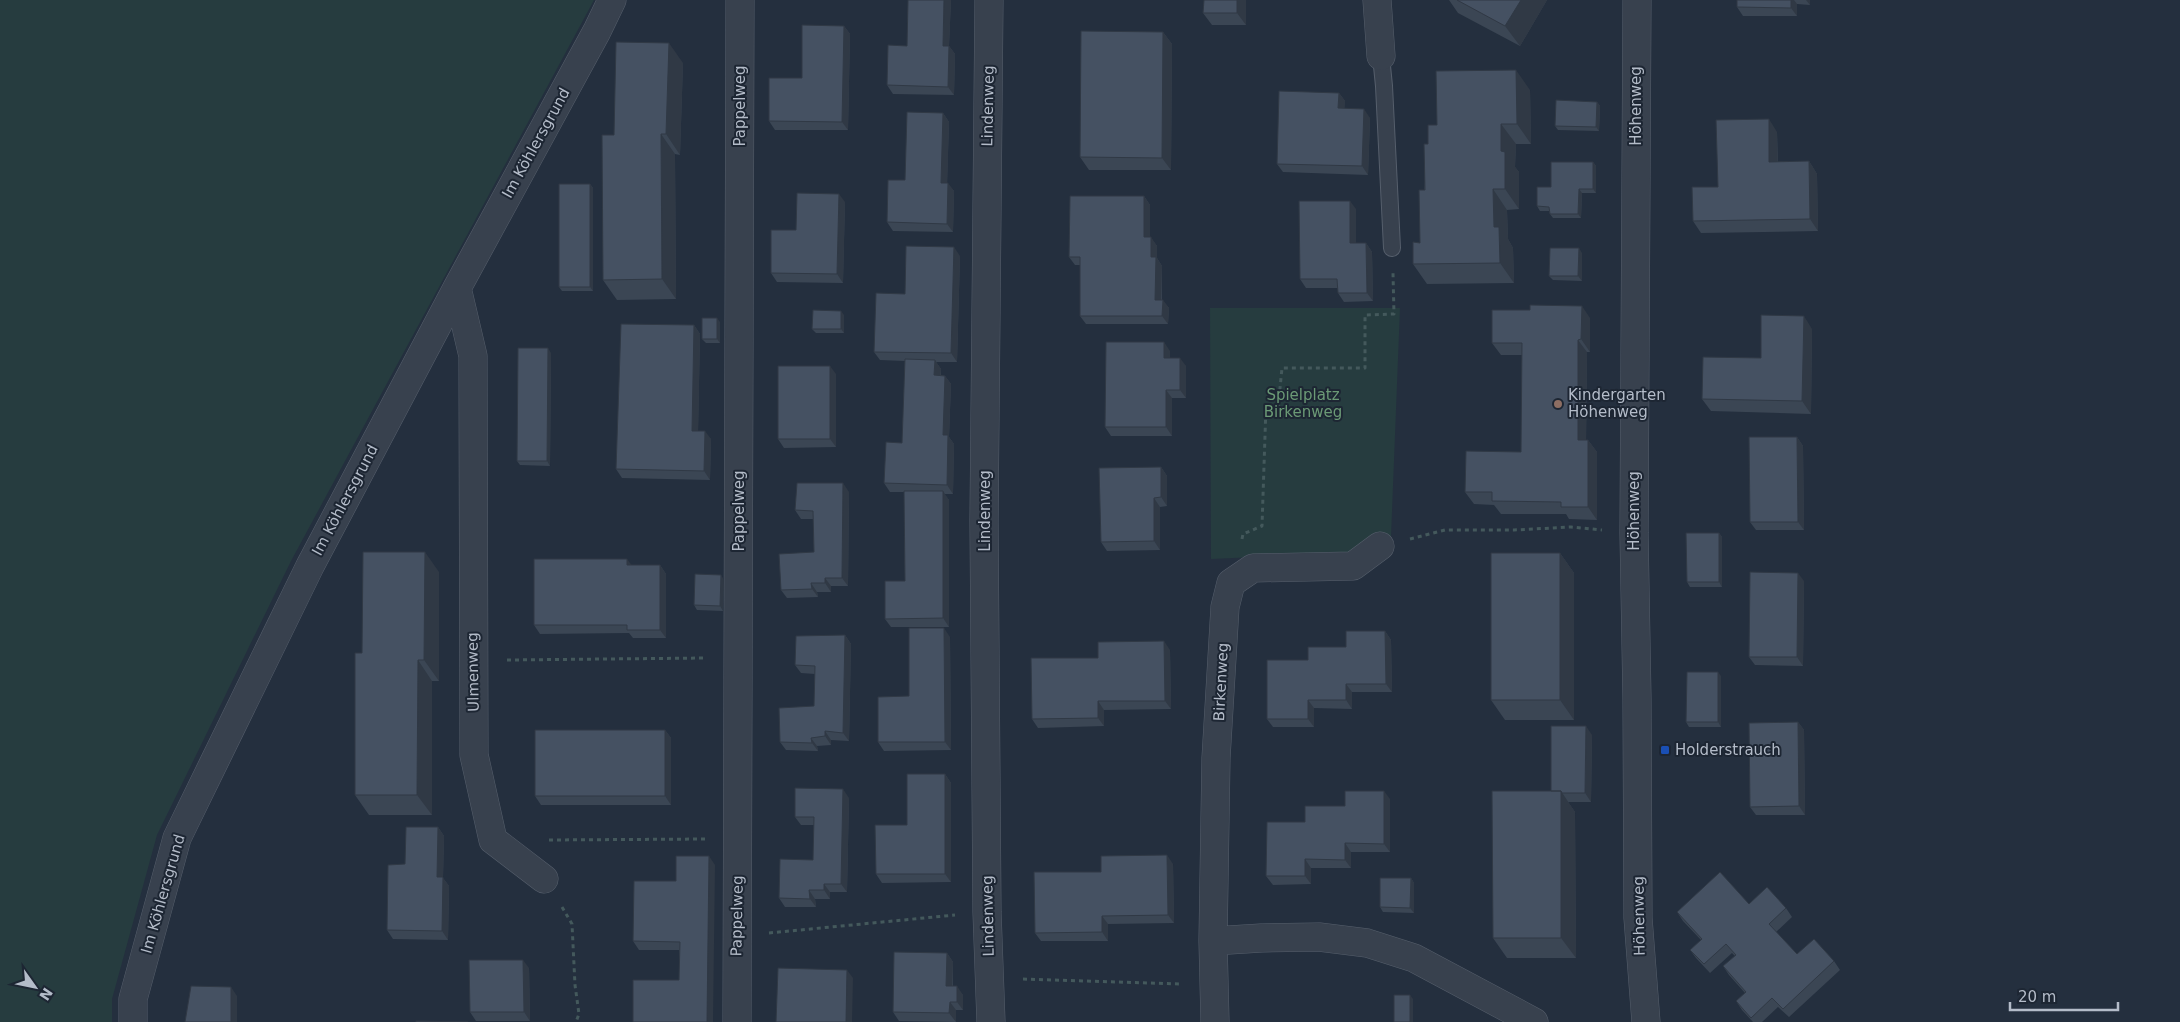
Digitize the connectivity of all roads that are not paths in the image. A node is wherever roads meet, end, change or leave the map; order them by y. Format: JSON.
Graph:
{"nodes":[{"id":1,"x":612,"y":0,"type":"edge"},
{"id":2,"x":740,"y":0,"type":"edge"},
{"id":3,"x":989,"y":0,"type":"edge"},
{"id":4,"x":1377,"y":0,"type":"edge"},
{"id":5,"x":1637,"y":0,"type":"edge"},
{"id":6,"x":1381,"y":56,"type":"joint"},
{"id":7,"x":1392,"y":248,"type":"road end"},
{"id":8,"x":456,"y":288,"type":"junction"},
{"id":9,"x":1380,"y":546,"type":"road end"},
{"id":10,"x":544,"y":879,"type":"road end"},
{"id":11,"x":1213,"y":941,"type":"junction"},
{"id":12,"x":133,"y":1022,"type":"edge"},
{"id":13,"x":737,"y":1022,"type":"edge"},
{"id":14,"x":991,"y":1022,"type":"edge"},
{"id":15,"x":1215,"y":1022,"type":"edge"},
{"id":16,"x":1534,"y":1022,"type":"edge"},
{"id":17,"x":1646,"y":1022,"type":"edge"}],
"edges":[{"from":1,"to":8,"type":"street","name":"Im Köhlersgrund"},
{"from":2,"to":13,"type":"street","name":"Pappelweg"},
{"from":3,"to":14,"type":"street","name":"Lindenweg"},
{"from":4,"to":6,"type":"street"},
{"from":5,"to":17,"type":"street","name":"Höhenweg"},
{"from":6,"to":7,"type":"lane"},
{"from":8,"to":10,"type":"street","name":"Ulmenweg"},
{"from":8,"to":12,"type":"street","name":"Im Köhlersgrund"},
{"from":9,"to":11,"type":"street","name":"Birkenweg"},
{"from":11,"to":15,"type":"street","name":"Birkenweg"},
{"from":11,"to":16,"type":"street"}]}
